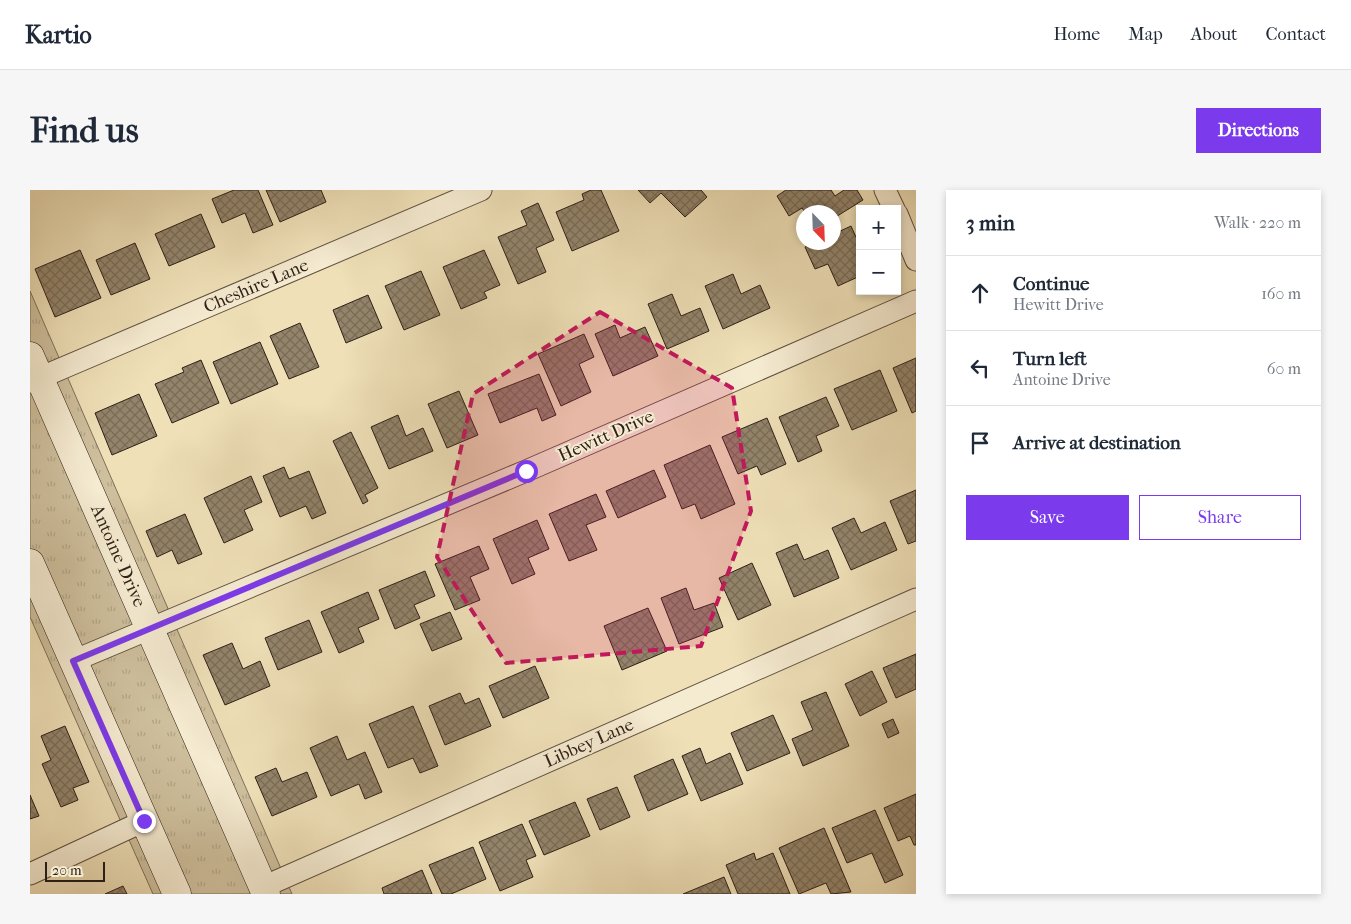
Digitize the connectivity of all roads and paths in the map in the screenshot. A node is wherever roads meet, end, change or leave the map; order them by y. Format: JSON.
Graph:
{"nodes":[{"id":1,"x":481,"y":190,"type":"edge"},
{"id":2,"x":885,"y":190,"type":"edge"},
{"id":3,"x":892,"y":205,"type":"edge"},
{"id":4,"x":901,"y":224,"type":"edge"},
{"id":5,"x":916,"y":260,"type":"edge"},
{"id":6,"x":916,"y":301,"type":"edge"},
{"id":7,"x":33,"y":372,"type":"edge"},
{"id":8,"x":30,"y":563,"type":"edge"},
{"id":9,"x":916,"y":599,"type":"edge"},
{"id":10,"x":150,"y":628,"type":"junction"},
{"id":11,"x":73,"y":661,"type":"junction"},
{"id":12,"x":144,"y":821,"type":"junction"},
{"id":13,"x":30,"y":874,"type":"edge"},
{"id":14,"x":264,"y":891,"type":"edge"},
{"id":15,"x":177,"y":894,"type":"edge"}],
"edges":[{"from":1,"to":7,"type":"street","name":"Cheshire Lane"},
{"from":2,"to":3,"type":"street"},
{"from":4,"to":5,"type":"street"},
{"from":6,"to":10,"type":"street","name":"Hewitt Drive"},
{"from":7,"to":10,"type":"main road","name":"Antoine Drive"},
{"from":8,"to":11,"type":"main road"},
{"from":9,"to":14,"type":"street","name":"Libbey Lane"},
{"from":10,"to":11,"type":"street","name":"Hewitt Drive"},
{"from":10,"to":14,"type":"main road","name":"Antoine Drive"},
{"from":11,"to":12,"type":"main road"},
{"from":12,"to":13,"type":"street"},
{"from":12,"to":15,"type":"main road"}]}
